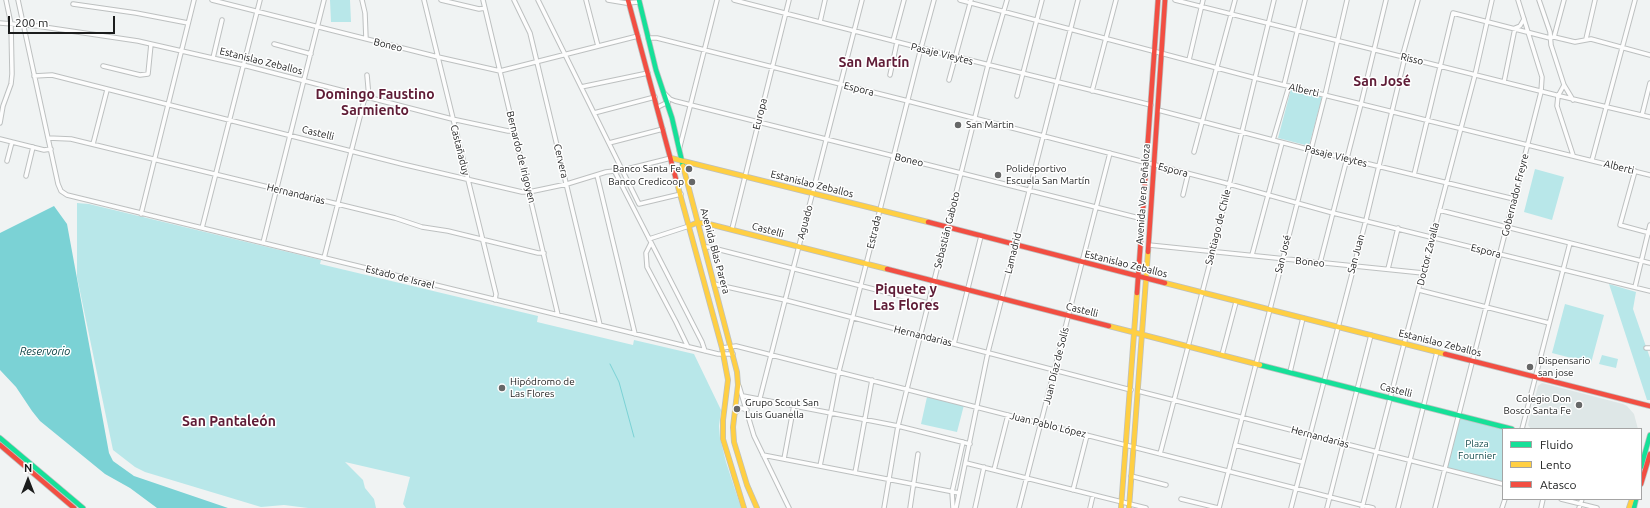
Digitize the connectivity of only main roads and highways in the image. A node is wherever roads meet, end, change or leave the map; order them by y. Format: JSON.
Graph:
{"nodes":[{"id":1,"x":1158,"y":0,"type":"edge"},
{"id":2,"x":1165,"y":0,"type":"edge"},
{"id":3,"x":639,"y":1,"type":"edge"},
{"id":4,"x":629,"y":2,"type":"edge"},
{"id":5,"x":671,"y":158,"type":"junction"},
{"id":6,"x":681,"y":160,"type":"junction"},
{"id":7,"x":699,"y":222,"type":"junction"},
{"id":8,"x":689,"y":226,"type":"junction"},
{"id":9,"x":1138,"y":277,"type":"junction"},
{"id":10,"x":1147,"y":279,"type":"junction"},
{"id":11,"x":1135,"y":333,"type":"junction"},
{"id":12,"x":1142,"y":334,"type":"junction"},
{"id":13,"x":1650,"y":408,"type":"edge"},
{"id":14,"x":1508,"y":428,"type":"edge"},
{"id":15,"x":1650,"y":435,"type":"edge"},
{"id":16,"x":0,"y":438,"type":"edge"},
{"id":17,"x":0,"y":445,"type":"edge"},
{"id":18,"x":1650,"y":454,"type":"edge"},
{"id":19,"x":1645,"y":462,"type":"edge"},
{"id":20,"x":1642,"y":478,"type":"edge"},
{"id":21,"x":1129,"y":506,"type":"edge"},
{"id":22,"x":74,"y":508,"type":"edge"},
{"id":23,"x":82,"y":508,"type":"edge"},
{"id":24,"x":744,"y":508,"type":"edge"},
{"id":25,"x":757,"y":508,"type":"edge"},
{"id":26,"x":1121,"y":508,"type":"edge"}],
"edges":[{"from":1,"to":9,"type":"main road","name":"Avenida Vera Peñaloza"},
{"from":2,"to":10,"type":"main road","name":"Avenida Vera Peñaloza"},
{"from":3,"to":6,"type":"main road","name":"Avenida Blas Parera"},
{"from":4,"to":5,"type":"main road","name":"Avenida Blas Parera"},
{"from":5,"to":6,"type":"main road","name":"Estanislao Zeballos"},
{"from":5,"to":8,"type":"main road","name":"Avenida Blas Parera"},
{"from":6,"to":7,"type":"main road","name":"Avenida Blas Parera"},
{"from":6,"to":9,"type":"main road","name":"Estanislao Zeballos"},
{"from":7,"to":8,"type":"main road"},
{"from":7,"to":11,"type":"main road","name":"Castelli"},
{"from":7,"to":25,"type":"main road","name":"Avenida Blas Parera"},
{"from":8,"to":24,"type":"main road","name":"Avenida Blas Parera"},
{"from":9,"to":10,"type":"main road","name":"Estanislao Zeballos"},
{"from":9,"to":11,"type":"main road","name":"Avenida Vera Peñaloza"},
{"from":10,"to":12,"type":"main road","name":"Avenida Vera Peñaloza"},
{"from":10,"to":13,"type":"main road","name":"Estanislao Zeballos"},
{"from":11,"to":12,"type":"main road","name":"Castelli"},
{"from":11,"to":26,"type":"main road","name":"Avenida Vera Peñaloza"},
{"from":12,"to":14,"type":"main road","name":"Castelli"},
{"from":12,"to":21,"type":"main road","name":"Avenida Vera Peñaloza"},
{"from":15,"to":19,"type":"main road"},
{"from":16,"to":23,"type":"main road"},
{"from":17,"to":22,"type":"main road"},
{"from":18,"to":19,"type":"main road"},
{"from":19,"to":20,"type":"main road"}]}
